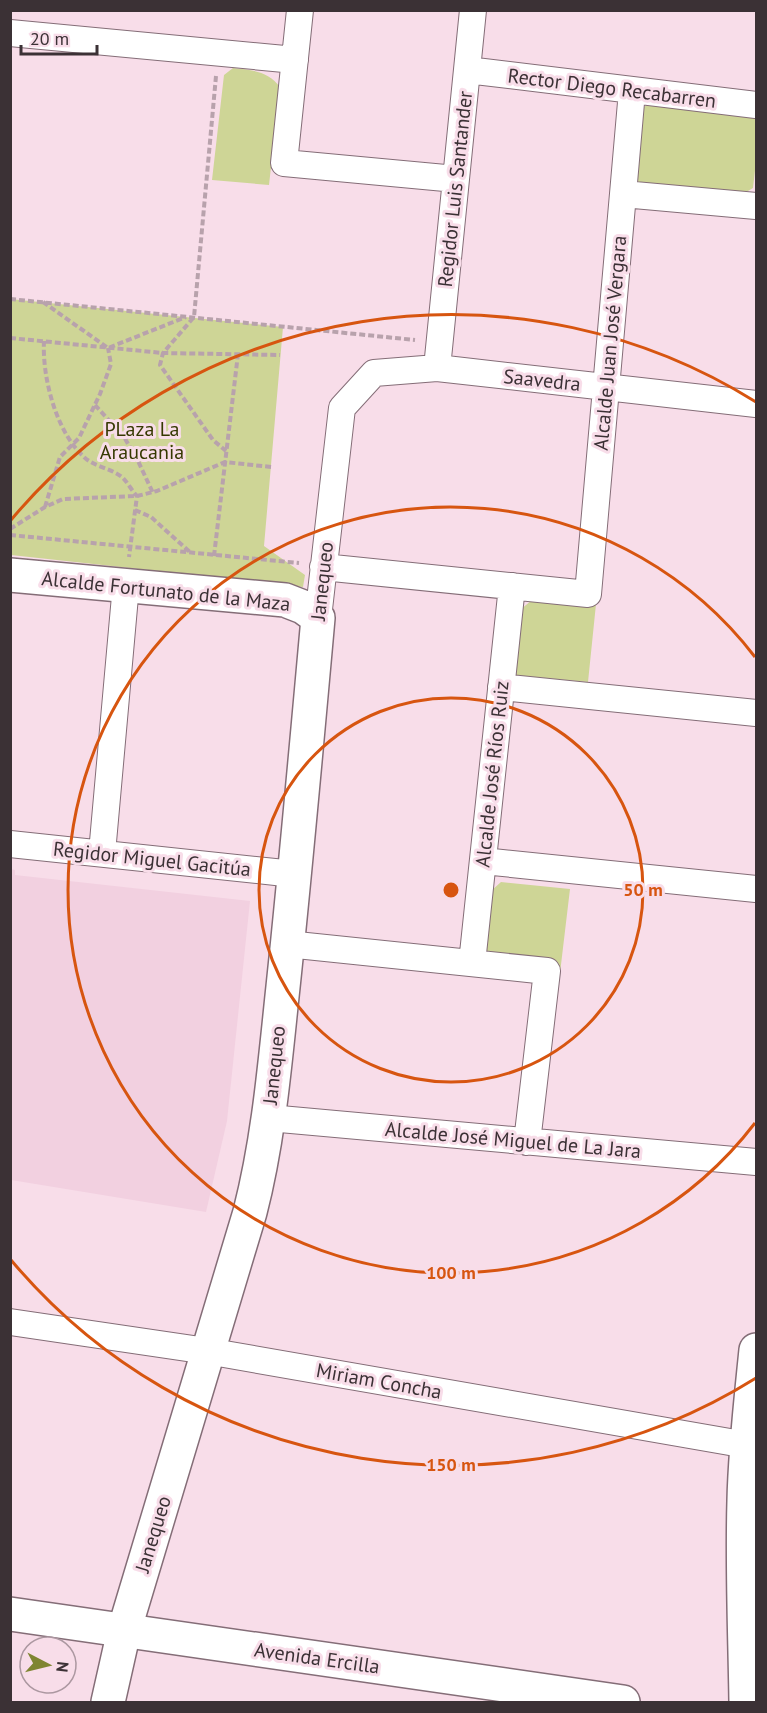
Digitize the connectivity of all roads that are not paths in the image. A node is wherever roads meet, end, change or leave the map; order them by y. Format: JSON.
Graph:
{"nodes":[{"id":1,"x":300,"y":10,"type":"edge"},
{"id":2,"x":473,"y":10,"type":"edge"},
{"id":3,"x":10,"y":33,"type":"edge"},
{"id":4,"x":295,"y":60,"type":"junction"},
{"id":5,"x":467,"y":70,"type":"junction"},
{"id":6,"x":632,"y":91,"type":"junction"},
{"id":7,"x":756,"y":105,"type":"edge"},
{"id":8,"x":456,"y":179,"type":"junction"},
{"id":9,"x":623,"y":194,"type":"junction"},
{"id":10,"x":756,"y":206,"type":"edge"},
{"id":11,"x":437,"y":368,"type":"junction"},
{"id":12,"x":606,"y":387,"type":"junction"},
{"id":13,"x":756,"y":404,"type":"edge"},
{"id":14,"x":342,"y":408,"type":"joint"},
{"id":15,"x":323,"y":567,"type":"junction"},
{"id":16,"x":10,"y":575,"type":"edge"},
{"id":17,"x":126,"y":585,"type":"junction"},
{"id":18,"x":512,"y":586,"type":"junction"},
{"id":19,"x":318,"y":618,"type":"junction"},
{"id":20,"x":501,"y":687,"type":"junction"},
{"id":21,"x":756,"y":713,"type":"edge"},
{"id":22,"x":10,"y":843,"type":"edge"},
{"id":23,"x":102,"y":853,"type":"junction"},
{"id":24,"x":483,"y":861,"type":"junction"},
{"id":25,"x":294,"y":874,"type":"junction"},
{"id":26,"x":756,"y":889,"type":"edge"},
{"id":27,"x":287,"y":944,"type":"junction"},
{"id":28,"x":472,"y":963,"type":"junction"},
{"id":29,"x":269,"y":1118,"type":"junction"},
{"id":30,"x":527,"y":1142,"type":"junction"},
{"id":31,"x":756,"y":1162,"type":"edge"},
{"id":32,"x":10,"y":1322,"type":"edge"},
{"id":33,"x":756,"y":1350,"type":"edge"},
{"id":34,"x":207,"y":1351,"type":"junction"},
{"id":35,"x":747,"y":1445,"type":"junction"},
{"id":36,"x":10,"y":1614,"type":"edge"},
{"id":37,"x":124,"y":1630,"type":"junction"},
{"id":38,"x":108,"y":1702,"type":"edge"},
{"id":39,"x":623,"y":1702,"type":"edge"},
{"id":40,"x":746,"y":1702,"type":"edge"}],
"edges":[{"from":1,"to":4,"type":"street"},
{"from":2,"to":5,"type":"street","name":"Regidor Luis Santander"},
{"from":3,"to":4,"type":"street"},
{"from":4,"to":8,"type":"street"},
{"from":5,"to":6,"type":"street","name":"Rector Diego Recabarren"},
{"from":5,"to":8,"type":"street","name":"Regidor Luis Santander"},
{"from":6,"to":7,"type":"street","name":"Rector Diego Recabarren"},
{"from":6,"to":9,"type":"street","name":"Alcalde Juan José Vergara"},
{"from":8,"to":11,"type":"street","name":"Regidor Luis Santander"},
{"from":9,"to":10,"type":"street"},
{"from":9,"to":12,"type":"street","name":"Alcalde Juan José Vergara"},
{"from":11,"to":12,"type":"street","name":"Saavedra"},
{"from":11,"to":14,"type":"street","name":"Saavedra"},
{"from":12,"to":13,"type":"street","name":"Saavedra"},
{"from":12,"to":18,"type":"street","name":"Alcalde Juan José Vergara"},
{"from":14,"to":15,"type":"street","name":"Janequeo"},
{"from":15,"to":18,"type":"street"},
{"from":15,"to":19,"type":"street","name":"Janequeo"},
{"from":16,"to":17,"type":"main road","name":"Alcalde Fortunato de la Maza"},
{"from":17,"to":19,"type":"main road","name":"Alcalde Fortunato de la Maza"},
{"from":17,"to":23,"type":"street"},
{"from":18,"to":20,"type":"street","name":"Alcalde José Ríos Ruiz"},
{"from":19,"to":25,"type":"main road","name":"Janequeo"},
{"from":20,"to":21,"type":"street"},
{"from":20,"to":24,"type":"street","name":"Alcalde José Ríos Ruiz"},
{"from":22,"to":23,"type":"street","name":"Regidor Miguel Gacitúa"},
{"from":23,"to":25,"type":"street","name":"Regidor Miguel Gacitúa"},
{"from":24,"to":26,"type":"street"},
{"from":24,"to":28,"type":"street","name":"Alcalde José Ríos Ruiz"},
{"from":25,"to":27,"type":"main road","name":"Janequeo"},
{"from":27,"to":28,"type":"street"},
{"from":27,"to":29,"type":"main road","name":"Janequeo"},
{"from":28,"to":30,"type":"street"},
{"from":29,"to":30,"type":"street","name":"Alcalde José Miguel de La Jara"},
{"from":29,"to":34,"type":"main road","name":"Janequeo"},
{"from":30,"to":31,"type":"street","name":"Alcalde José Miguel de La Jara"},
{"from":32,"to":34,"type":"street","name":"Miriam Concha"},
{"from":33,"to":35,"type":"main road"},
{"from":34,"to":35,"type":"street","name":"Miriam Concha"},
{"from":34,"to":37,"type":"main road","name":"Janequeo"},
{"from":35,"to":40,"type":"main road"},
{"from":36,"to":37,"type":"main road","name":"Avenida Ercilla"},
{"from":37,"to":38,"type":"main road","name":"Janequeo"},
{"from":37,"to":39,"type":"main road","name":"Avenida Ercilla"}]}
